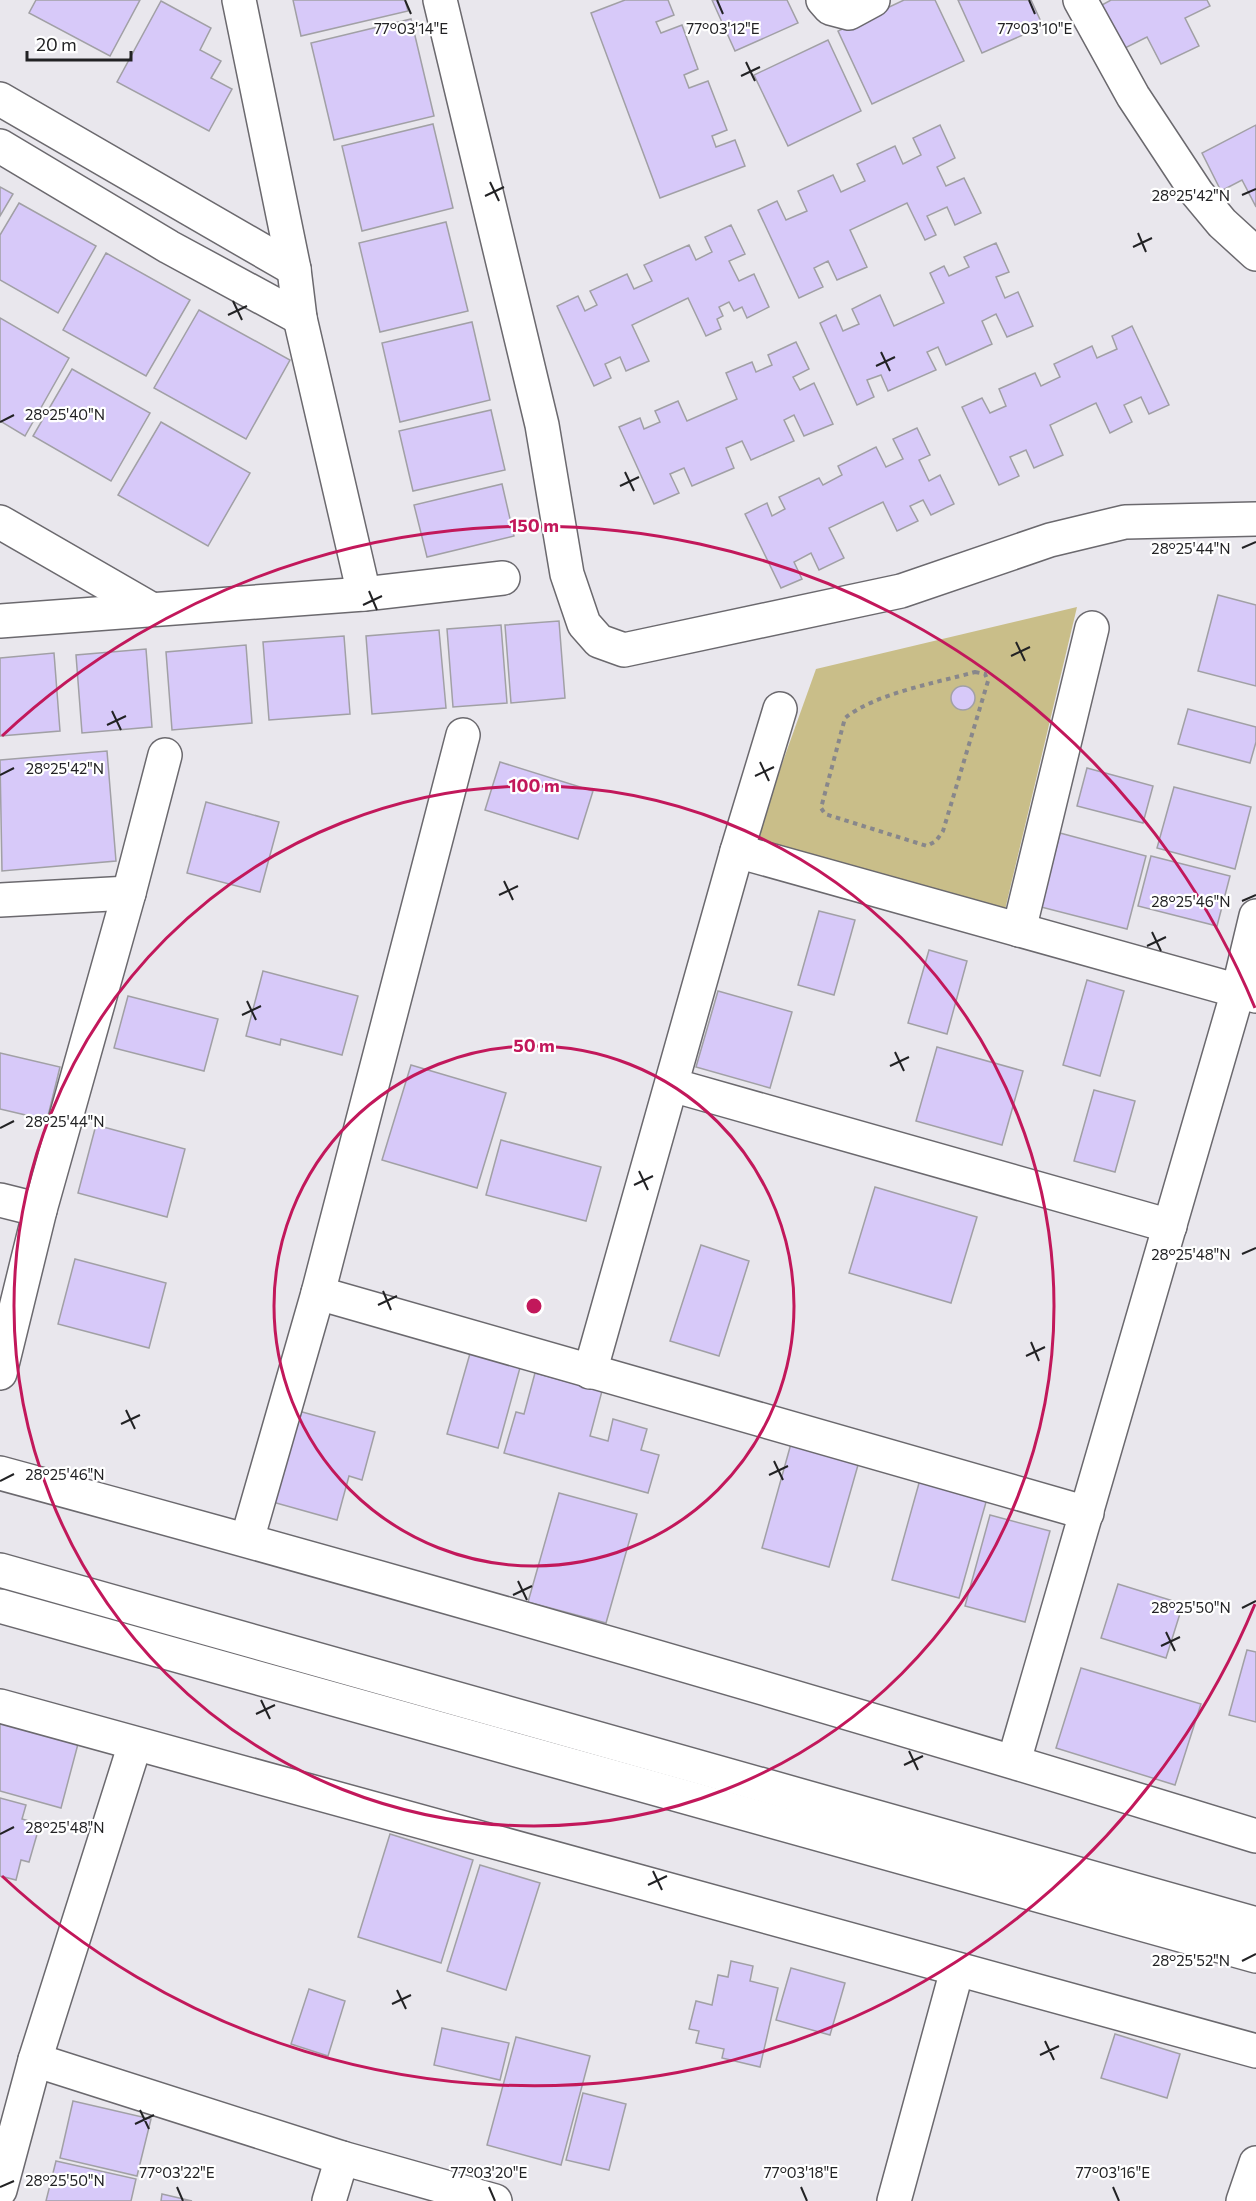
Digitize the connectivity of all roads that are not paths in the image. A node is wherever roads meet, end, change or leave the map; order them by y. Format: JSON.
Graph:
{"nodes":[{"id":1,"x":239,"y":0,"type":"edge"},
{"id":2,"x":440,"y":0,"type":"edge"},
{"id":3,"x":824,"y":0,"type":"edge"},
{"id":4,"x":873,"y":0,"type":"edge"},
{"id":5,"x":1080,"y":0,"type":"edge"},
{"id":6,"x":0,"y":99,"type":"edge"},
{"id":7,"x":0,"y":146,"type":"edge"},
{"id":8,"x":1256,"y":254,"type":"edge"},
{"id":9,"x":294,"y":269,"type":"junction"},
{"id":10,"x":300,"y":318,"type":"junction"},
{"id":11,"x":1256,"y":519,"type":"edge"},
{"id":12,"x":0,"y":522,"type":"edge"},
{"id":13,"x":503,"y":578,"type":"dead end"},
{"id":14,"x":364,"y":594,"type":"junction"},
{"id":15,"x":151,"y":609,"type":"junction"},
{"id":16,"x":0,"y":621,"type":"edge"},
{"id":17,"x":1092,"y":628,"type":"dead end"},
{"id":18,"x":780,"y":709,"type":"dead end"},
{"id":19,"x":463,"y":735,"type":"dead end"},
{"id":20,"x":165,"y":755,"type":"dead end"},
{"id":21,"x":737,"y":851,"type":"junction"},
{"id":22,"x":129,"y":893,"type":"junction"},
{"id":23,"x":0,"y":900,"type":"edge"},
{"id":24,"x":1256,"y":916,"type":"edge"},
{"id":25,"x":1019,"y":930,"type":"junction"},
{"id":26,"x":1247,"y":993,"type":"edge"},
{"id":27,"x":672,"y":1085,"type":"junction"},
{"id":28,"x":0,"y":1200,"type":"edge"},
{"id":29,"x":39,"y":1210,"type":"junction"},
{"id":30,"x":1170,"y":1226,"type":"junction"},
{"id":31,"x":318,"y":1293,"type":"junction"},
{"id":32,"x":590,"y":1372,"type":"junction"},
{"id":33,"x":0,"y":1373,"type":"edge"},
{"id":34,"x":0,"y":1473,"type":"edge"},
{"id":35,"x":1087,"y":1513,"type":"junction"},
{"id":36,"x":247,"y":1540,"type":"junction"},
{"id":37,"x":0,"y":1570,"type":"edge"},
{"id":38,"x":0,"y":1606,"type":"edge"},
{"id":39,"x":0,"y":1706,"type":"edge"},
{"id":40,"x":135,"y":1744,"type":"junction"},
{"id":41,"x":1014,"y":1761,"type":"junction"},
{"id":42,"x":1256,"y":1836,"type":"edge"},
{"id":43,"x":1256,"y":1924,"type":"edge"},
{"id":44,"x":1256,"y":1956,"type":"edge"},
{"id":45,"x":957,"y":1970,"type":"junction"},
{"id":46,"x":1256,"y":2051,"type":"edge"},
{"id":47,"x":35,"y":2060,"type":"junction"},
{"id":48,"x":342,"y":2158,"type":"junction"},
{"id":49,"x":1256,"y":2163,"type":"edge"},
{"id":50,"x":0,"y":2190,"type":"edge"},
{"id":51,"x":329,"y":2201,"type":"edge"},
{"id":52,"x":495,"y":2201,"type":"edge"},
{"id":53,"x":894,"y":2201,"type":"edge"},
{"id":54,"x":1243,"y":2201,"type":"edge"}],
"edges":[{"from":1,"to":9,"type":"street"},
{"from":2,"to":11,"type":"street"},
{"from":3,"to":4,"type":"street"},
{"from":5,"to":8,"type":"street"},
{"from":6,"to":9,"type":"street"},
{"from":7,"to":10,"type":"street"},
{"from":9,"to":10,"type":"street"},
{"from":10,"to":14,"type":"street"},
{"from":12,"to":15,"type":"street"},
{"from":13,"to":14,"type":"street"},
{"from":14,"to":15,"type":"street"},
{"from":15,"to":16,"type":"street"},
{"from":17,"to":25,"type":"street"},
{"from":18,"to":21,"type":"street"},
{"from":19,"to":31,"type":"street"},
{"from":20,"to":22,"type":"street"},
{"from":21,"to":25,"type":"street"},
{"from":21,"to":27,"type":"street"},
{"from":22,"to":23,"type":"street"},
{"from":22,"to":29,"type":"street"},
{"from":24,"to":26,"type":"street"},
{"from":25,"to":26,"type":"street"},
{"from":26,"to":30,"type":"street"},
{"from":27,"to":30,"type":"street"},
{"from":27,"to":32,"type":"street"},
{"from":28,"to":29,"type":"street"},
{"from":29,"to":33,"type":"street"},
{"from":30,"to":35,"type":"street"},
{"from":31,"to":32,"type":"street"},
{"from":31,"to":36,"type":"street"},
{"from":32,"to":35,"type":"street"},
{"from":34,"to":36,"type":"street"},
{"from":35,"to":41,"type":"street"},
{"from":36,"to":41,"type":"street"},
{"from":37,"to":43,"type":"street"},
{"from":38,"to":44,"type":"street"},
{"from":39,"to":40,"type":"street"},
{"from":40,"to":45,"type":"street"},
{"from":40,"to":47,"type":"street"},
{"from":41,"to":42,"type":"street"},
{"from":45,"to":46,"type":"street"},
{"from":45,"to":53,"type":"street"},
{"from":47,"to":48,"type":"street"},
{"from":47,"to":50,"type":"street"},
{"from":48,"to":51,"type":"street"},
{"from":48,"to":52,"type":"street"},
{"from":49,"to":54,"type":"street"}]}
